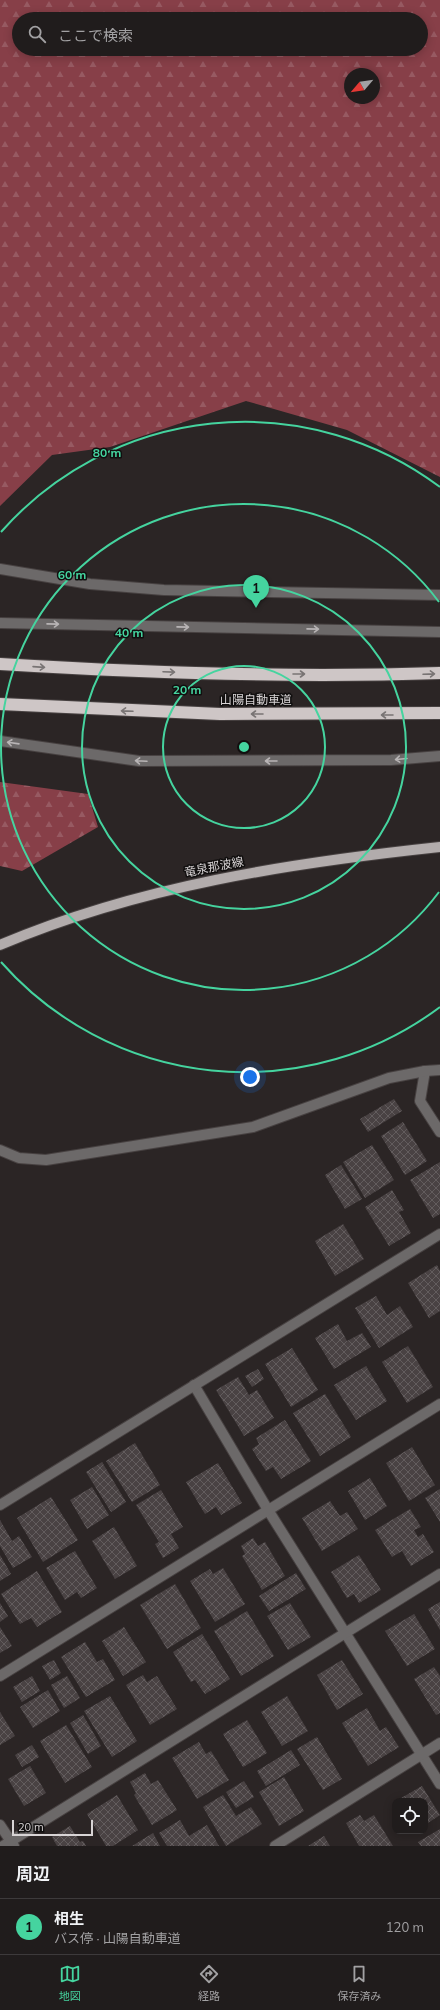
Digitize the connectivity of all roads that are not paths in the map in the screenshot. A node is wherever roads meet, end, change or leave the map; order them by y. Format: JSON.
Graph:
{"nodes":[{"id":1,"x":0,"y":570,"type":"edge"},
{"id":2,"x":440,"y":595,"type":"edge"},
{"id":3,"x":0,"y":622,"type":"edge"},
{"id":4,"x":440,"y":632,"type":"edge"},
{"id":5,"x":0,"y":664,"type":"edge"},
{"id":6,"x":440,"y":673,"type":"edge"},
{"id":7,"x":0,"y":704,"type":"edge"},
{"id":8,"x":440,"y":714,"type":"edge"},
{"id":9,"x":0,"y":741,"type":"edge"},
{"id":10,"x":440,"y":756,"type":"edge"},
{"id":11,"x":440,"y":847,"type":"edge"},
{"id":12,"x":0,"y":945,"type":"edge"},
{"id":13,"x":440,"y":1070,"type":"edge"},
{"id":14,"x":425,"y":1071,"type":"junction"},
{"id":15,"x":440,"y":1132,"type":"edge"},
{"id":16,"x":0,"y":1150,"type":"edge"},
{"id":17,"x":440,"y":1234,"type":"edge"},
{"id":18,"x":194,"y":1385,"type":"junction"},
{"id":19,"x":440,"y":1404,"type":"edge"},
{"id":20,"x":0,"y":1505,"type":"edge"},
{"id":21,"x":268,"y":1510,"type":"junction"},
{"id":22,"x":440,"y":1574,"type":"edge"},
{"id":23,"x":345,"y":1633,"type":"junction"},
{"id":24,"x":0,"y":1676,"type":"edge"},
{"id":25,"x":440,"y":1743,"type":"edge"},
{"id":26,"x":422,"y":1755,"type":"junction"},
{"id":27,"x":440,"y":1784,"type":"edge"},
{"id":28,"x":0,"y":1825,"type":"edge"},
{"id":29,"x":9,"y":1844,"type":"edge"},
{"id":30,"x":275,"y":1846,"type":"edge"}],
"edges":[{"from":1,"to":2,"type":"street"},
{"from":3,"to":4,"type":"street","one_way":true},
{"from":5,"to":6,"type":"highway","one_way":true},
{"from":8,"to":7,"type":"highway","name":"山陽自動車道","one_way":true},
{"from":10,"to":9,"type":"street","one_way":true},
{"from":11,"to":12,"type":"main road","name":"竜泉那波線"},
{"from":13,"to":14,"type":"street"},
{"from":14,"to":15,"type":"street"},
{"from":14,"to":16,"type":"street"},
{"from":17,"to":18,"type":"street"},
{"from":18,"to":20,"type":"street"},
{"from":18,"to":21,"type":"street"},
{"from":19,"to":21,"type":"street"},
{"from":21,"to":23,"type":"street"},
{"from":21,"to":24,"type":"street"},
{"from":22,"to":23,"type":"street"},
{"from":23,"to":26,"type":"street"},
{"from":23,"to":29,"type":"street"},
{"from":25,"to":26,"type":"street"},
{"from":26,"to":27,"type":"street"},
{"from":26,"to":30,"type":"street"},
{"from":28,"to":29,"type":"street"}]}
